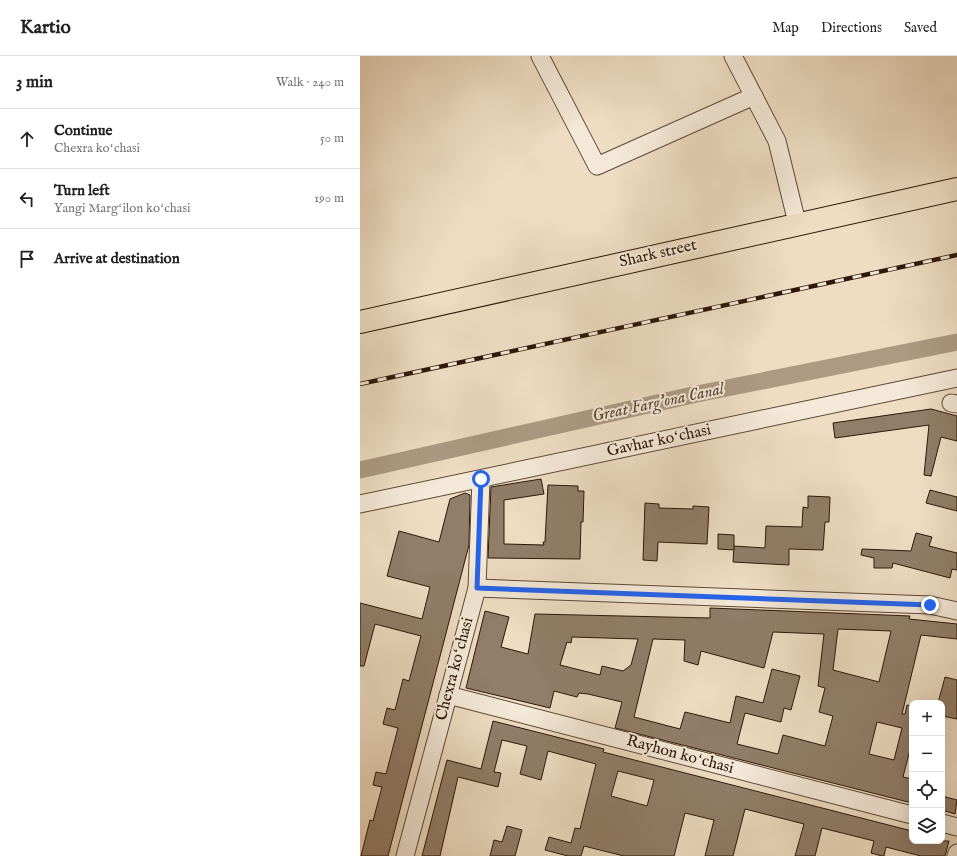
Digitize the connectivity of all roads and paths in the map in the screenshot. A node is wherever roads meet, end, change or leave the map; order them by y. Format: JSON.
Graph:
{"nodes":[{"id":1,"x":540,"y":56,"type":"edge"},
{"id":2,"x":733,"y":56,"type":"edge"},
{"id":3,"x":754,"y":96,"type":"junction"},
{"id":4,"x":957,"y":189,"type":"edge"},
{"id":5,"x":797,"y":223,"type":"junction"},
{"id":6,"x":360,"y":322,"type":"edge"},
{"id":7,"x":957,"y":378,"type":"edge"},
{"id":8,"x":481,"y":479,"type":"junction"},
{"id":9,"x":360,"y":504,"type":"edge"},
{"id":10,"x":477,"y":588,"type":"junction"},
{"id":11,"x":957,"y":611,"type":"edge"},
{"id":12,"x":448,"y":695,"type":"junction"},
{"id":13,"x":909,"y":814,"type":"edge"},
{"id":14,"x":945,"y":824,"type":"edge"},
{"id":15,"x":957,"y":827,"type":"edge"},
{"id":16,"x":957,"y":853,"type":"edge"},
{"id":17,"x":405,"y":856,"type":"edge"},
{"id":18,"x":956,"y":856,"type":"edge"}],
"edges":[{"from":1,"to":3,"type":"street"},
{"from":2,"to":3,"type":"street"},
{"from":3,"to":5,"type":"street"},
{"from":4,"to":5,"type":"main road","name":"Shark street"},
{"from":5,"to":6,"type":"main road","name":"Shark street"},
{"from":7,"to":8,"type":"street","name":"Gavhar koʻchasi"},
{"from":8,"to":9,"type":"street","name":"Gavhar koʻchasi"},
{"from":8,"to":10,"type":"street","name":"Chexra koʻchasi"},
{"from":10,"to":11,"type":"street"},
{"from":10,"to":12,"type":"street","name":"Chexra koʻchasi"},
{"from":12,"to":13,"type":"street","name":"Rayhon koʻchasi"},
{"from":12,"to":17,"type":"street","name":"Chexra koʻchasi"},
{"from":14,"to":15,"type":"street"},
{"from":16,"to":18,"type":"street"}]}
